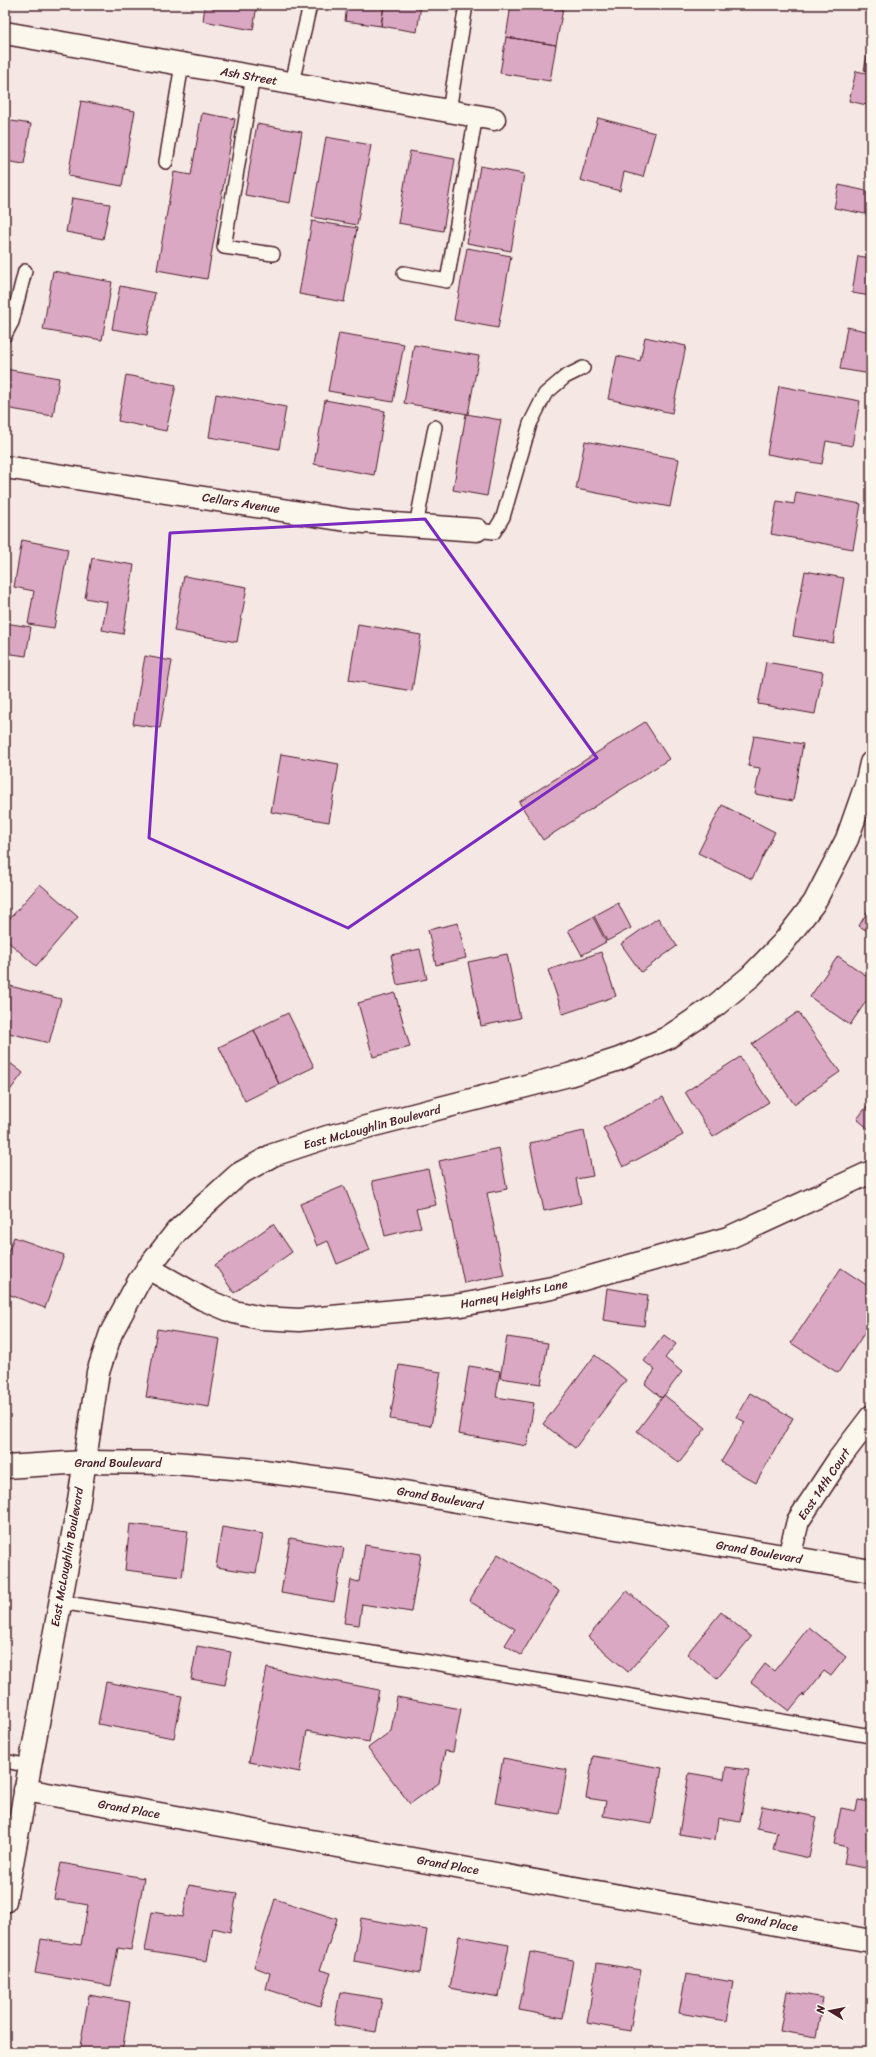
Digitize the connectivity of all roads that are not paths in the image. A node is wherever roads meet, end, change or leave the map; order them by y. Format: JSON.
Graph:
{"nodes":[{"id":1,"x":310,"y":5,"type":"edge"},
{"id":2,"x":466,"y":5,"type":"edge"},
{"id":3,"x":5,"y":33,"type":"edge"},
{"id":4,"x":182,"y":64,"type":"junction"},
{"id":5,"x":253,"y":76,"type":"junction"},
{"id":6,"x":292,"y":83,"type":"junction"},
{"id":7,"x":449,"y":111,"type":"junction"},
{"id":8,"x":485,"y":117,"type":"joint"},
{"id":9,"x":166,"y":162,"type":"dead end"},
{"id":10,"x":273,"y":254,"type":"dead end"},
{"id":11,"x":25,"y":271,"type":"dead end"},
{"id":12,"x":404,"y":273,"type":"dead end"},
{"id":13,"x":5,"y":335,"type":"edge"},
{"id":14,"x":583,"y":368,"type":"dead end"},
{"id":15,"x":435,"y":427,"type":"dead end"},
{"id":16,"x":5,"y":467,"type":"edge"},
{"id":17,"x":416,"y":526,"type":"junction"},
{"id":18,"x":477,"y":530,"type":"joint"},
{"id":19,"x":871,"y":763,"type":"edge"},
{"id":20,"x":871,"y":1172,"type":"edge"},
{"id":21,"x":148,"y":1268,"type":"junction"},
{"id":22,"x":871,"y":1417,"type":"edge"},
{"id":23,"x":84,"y":1462,"type":"junction"},
{"id":24,"x":5,"y":1467,"type":"edge"},
{"id":25,"x":789,"y":1557,"type":"junction"},
{"id":26,"x":871,"y":1571,"type":"edge"},
{"id":27,"x":59,"y":1602,"type":"junction"},
{"id":28,"x":871,"y":1736,"type":"edge"},
{"id":29,"x":5,"y":1761,"type":"edge"},
{"id":30,"x":29,"y":1766,"type":"junction"},
{"id":31,"x":25,"y":1790,"type":"junction"},
{"id":32,"x":5,"y":1901,"type":"edge"},
{"id":33,"x":871,"y":1941,"type":"edge"}],
"edges":[{"from":1,"to":6,"type":"lane"},
{"from":2,"to":7,"type":"lane"},
{"from":3,"to":4,"type":"street","name":"Ash Street"},
{"from":4,"to":5,"type":"street","name":"Ash Street"},
{"from":4,"to":9,"type":"lane"},
{"from":5,"to":6,"type":"street","name":"Ash Street"},
{"from":5,"to":10,"type":"lane"},
{"from":6,"to":7,"type":"street","name":"Ash Street"},
{"from":7,"to":8,"type":"street","name":"Ash Street"},
{"from":8,"to":12,"type":"lane"},
{"from":11,"to":13,"type":"lane"},
{"from":14,"to":18,"type":"lane"},
{"from":15,"to":17,"type":"lane"},
{"from":16,"to":17,"type":"street","name":"Cellars Avenue"},
{"from":17,"to":18,"type":"street","name":"Cellars Avenue"},
{"from":19,"to":21,"type":"street","name":"East McLoughlin Boulevard"},
{"from":20,"to":21,"type":"street","name":"Harney Heights Lane"},
{"from":21,"to":23,"type":"street","name":"East McLoughlin Boulevard"},
{"from":22,"to":25,"type":"street","name":"East 14th Court"},
{"from":23,"to":24,"type":"street","name":"Grand Boulevard"},
{"from":23,"to":25,"type":"street","name":"Grand Boulevard"},
{"from":23,"to":27,"type":"street","name":"East McLoughlin Boulevard"},
{"from":25,"to":26,"type":"street","name":"Grand Boulevard"},
{"from":27,"to":28,"type":"lane"},
{"from":27,"to":30,"type":"street","name":"East McLoughlin Boulevard"},
{"from":29,"to":30,"type":"lane"},
{"from":30,"to":31,"type":"street","name":"East McLoughlin Boulevard"},
{"from":31,"to":32,"type":"street","name":"East McLoughlin Boulevard"},
{"from":31,"to":33,"type":"street","name":"Grand Place"}]}
